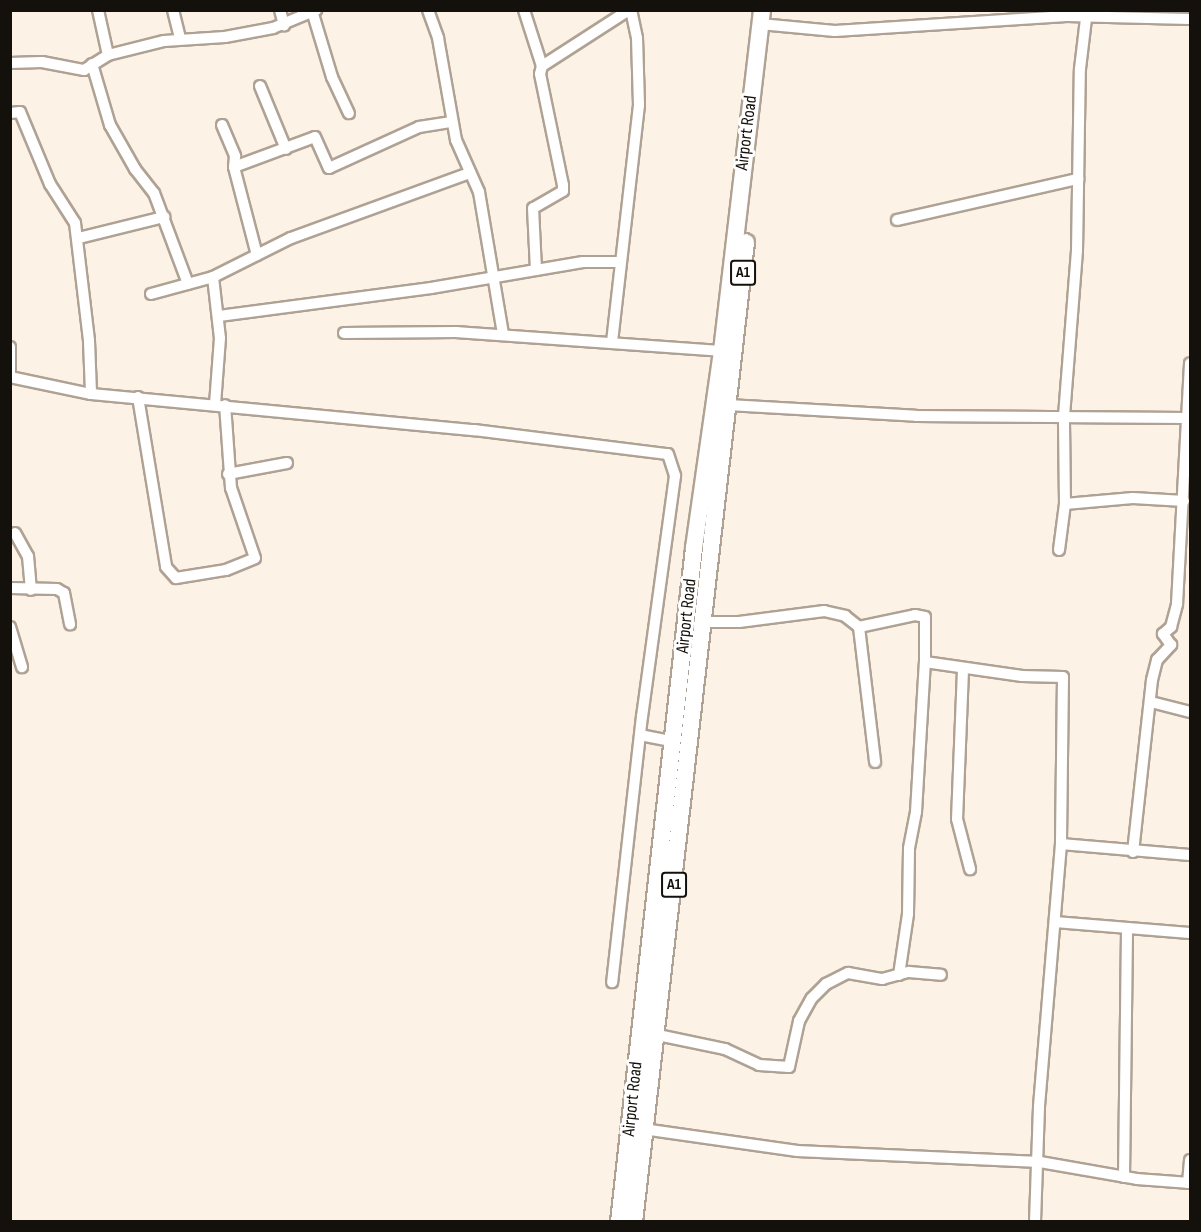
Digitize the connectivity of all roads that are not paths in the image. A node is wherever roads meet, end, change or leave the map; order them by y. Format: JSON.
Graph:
{"nodes":[{"id":1,"x":98,"y":10,"type":"edge"},
{"id":2,"x":173,"y":10,"type":"edge"},
{"id":3,"x":280,"y":10,"type":"edge"},
{"id":4,"x":428,"y":10,"type":"edge"},
{"id":5,"x":524,"y":10,"type":"edge"},
{"id":6,"x":630,"y":10,"type":"edge"},
{"id":7,"x":314,"y":12,"type":"edge"},
{"id":8,"x":1087,"y":13,"type":"edge"},
{"id":9,"x":766,"y":17,"type":"edge"},
{"id":10,"x":1191,"y":19,"type":"edge"},
{"id":11,"x":284,"y":25,"type":"junction"},
{"id":12,"x":180,"y":38,"type":"junction"},
{"id":13,"x":108,"y":55,"type":"junction"},
{"id":14,"x":10,"y":63,"type":"edge"},
{"id":15,"x":92,"y":64,"type":"junction"},
{"id":16,"x":542,"y":66,"type":"junction"},
{"id":17,"x":260,"y":86,"type":"dead end"},
{"id":18,"x":10,"y":113,"type":"edge"},
{"id":19,"x":349,"y":113,"type":"dead end"},
{"id":20,"x":452,"y":122,"type":"junction"},
{"id":21,"x":222,"y":125,"type":"dead end"},
{"id":22,"x":286,"y":149,"type":"junction"},
{"id":23,"x":234,"y":167,"type":"junction"},
{"id":24,"x":470,"y":173,"type":"junction"},
{"id":25,"x":1078,"y":179,"type":"junction"},
{"id":26,"x":164,"y":217,"type":"junction"},
{"id":27,"x":897,"y":220,"type":"dead end"},
{"id":28,"x":79,"y":238,"type":"junction"},
{"id":29,"x":256,"y":255,"type":"junction"},
{"id":30,"x":620,"y":262,"type":"junction"},
{"id":31,"x":536,"y":270,"type":"junction"},
{"id":32,"x":213,"y":277,"type":"junction"},
{"id":33,"x":492,"y":278,"type":"junction"},
{"id":34,"x":188,"y":284,"type":"junction"},
{"id":35,"x":151,"y":294,"type":"dead end"},
{"id":36,"x":219,"y":316,"type":"junction"},
{"id":37,"x":344,"y":333,"type":"dead end"},
{"id":38,"x":503,"y":334,"type":"junction"},
{"id":39,"x":612,"y":342,"type":"junction"},
{"id":40,"x":10,"y":347,"type":"edge"},
{"id":41,"x":722,"y":351,"type":"junction"},
{"id":42,"x":1191,"y":363,"type":"edge"},
{"id":43,"x":10,"y":376,"type":"edge"},
{"id":44,"x":91,"y":394,"type":"junction"},
{"id":45,"x":138,"y":397,"type":"junction"},
{"id":46,"x":220,"y":405,"type":"junction"},
{"id":47,"x":728,"y":405,"type":"junction"},
{"id":48,"x":1064,"y":416,"type":"junction"},
{"id":49,"x":1186,"y":418,"type":"junction"},
{"id":50,"x":287,"y":463,"type":"dead end"},
{"id":51,"x":228,"y":474,"type":"junction"},
{"id":52,"x":1184,"y":501,"type":"junction"},
{"id":53,"x":1065,"y":504,"type":"junction"},
{"id":54,"x":15,"y":532,"type":"dead end"},
{"id":55,"x":1059,"y":550,"type":"dead end"},
{"id":56,"x":10,"y":588,"type":"edge"},
{"id":57,"x":32,"y":590,"type":"junction"},
{"id":58,"x":704,"y":622,"type":"junction"},
{"id":59,"x":70,"y":624,"type":"dead end"},
{"id":60,"x":10,"y":627,"type":"edge"},
{"id":61,"x":859,"y":627,"type":"junction"},
{"id":62,"x":925,"y":662,"type":"junction"},
{"id":63,"x":22,"y":667,"type":"dead end"},
{"id":64,"x":963,"y":670,"type":"junction"},
{"id":65,"x":1150,"y":702,"type":"junction"},
{"id":66,"x":1191,"y":712,"type":"edge"},
{"id":67,"x":640,"y":735,"type":"junction"},
{"id":68,"x":672,"y":741,"type":"junction"},
{"id":69,"x":875,"y":762,"type":"dead end"},
{"id":70,"x":1061,"y":844,"type":"junction"},
{"id":71,"x":1132,"y":852,"type":"junction"},
{"id":72,"x":1191,"y":855,"type":"edge"},
{"id":73,"x":970,"y":868,"type":"dead end"},
{"id":74,"x":1055,"y":922,"type":"junction"},
{"id":75,"x":1127,"y":928,"type":"junction"},
{"id":76,"x":1191,"y":933,"type":"edge"},
{"id":77,"x":899,"y":975,"type":"junction"},
{"id":78,"x":941,"y":975,"type":"dead end"},
{"id":79,"x":612,"y":982,"type":"dead end"},
{"id":80,"x":653,"y":1034,"type":"junction"},
{"id":81,"x":643,"y":1129,"type":"junction"},
{"id":82,"x":1191,"y":1160,"type":"edge"},
{"id":83,"x":1040,"y":1162,"type":"junction"},
{"id":84,"x":1124,"y":1177,"type":"junction"},
{"id":85,"x":1189,"y":1183,"type":"edge"},
{"id":86,"x":619,"y":1221,"type":"edge"},
{"id":87,"x":634,"y":1221,"type":"edge"},
{"id":88,"x":1035,"y":1221,"type":"edge"}],
"edges":[{"from":1,"to":13,"type":"street"},
{"from":2,"to":12,"type":"street"},
{"from":3,"to":11,"type":"street"},
{"from":4,"to":20,"type":"street"},
{"from":5,"to":16,"type":"street"},
{"from":6,"to":16,"type":"street"},
{"from":6,"to":30,"type":"street"},
{"from":7,"to":11,"type":"street"},
{"from":7,"to":19,"type":"street"},
{"from":8,"to":9,"type":"street"},
{"from":8,"to":10,"type":"street"},
{"from":8,"to":25,"type":"street"},
{"from":9,"to":41,"type":"highway","name":"Airport Road","number":"A1"},
{"from":9,"to":47,"type":"highway","name":"Airport Road","number":"A1"},
{"from":11,"to":12,"type":"street"},
{"from":12,"to":13,"type":"street"},
{"from":13,"to":15,"type":"street"},
{"from":14,"to":15,"type":"street"},
{"from":15,"to":26,"type":"street"},
{"from":16,"to":31,"type":"street"},
{"from":17,"to":22,"type":"street"},
{"from":18,"to":28,"type":"street"},
{"from":20,"to":22,"type":"street"},
{"from":20,"to":24,"type":"street"},
{"from":21,"to":23,"type":"street"},
{"from":22,"to":23,"type":"street"},
{"from":23,"to":29,"type":"street"},
{"from":24,"to":29,"type":"street"},
{"from":24,"to":33,"type":"street"},
{"from":25,"to":27,"type":"street"},
{"from":25,"to":48,"type":"street"},
{"from":26,"to":28,"type":"street"},
{"from":26,"to":34,"type":"street"},
{"from":28,"to":44,"type":"street"},
{"from":29,"to":32,"type":"street"},
{"from":30,"to":31,"type":"street"},
{"from":30,"to":39,"type":"street"},
{"from":31,"to":33,"type":"street"},
{"from":32,"to":34,"type":"street"},
{"from":32,"to":36,"type":"street"},
{"from":33,"to":36,"type":"street"},
{"from":33,"to":38,"type":"street"},
{"from":34,"to":35,"type":"street"},
{"from":36,"to":46,"type":"street"},
{"from":37,"to":38,"type":"street"},
{"from":38,"to":39,"type":"street"},
{"from":39,"to":41,"type":"street"},
{"from":40,"to":43,"type":"street"},
{"from":41,"to":68,"type":"highway","name":"Airport Road","number":"A1"},
{"from":42,"to":49,"type":"street"},
{"from":43,"to":44,"type":"street"},
{"from":44,"to":45,"type":"street"},
{"from":45,"to":46,"type":"street"},
{"from":45,"to":51,"type":"street"},
{"from":46,"to":51,"type":"street"},
{"from":46,"to":67,"type":"street"},
{"from":47,"to":48,"type":"street"},
{"from":47,"to":58,"type":"highway","name":"Airport Road","number":"A1"},
{"from":48,"to":49,"type":"street"},
{"from":48,"to":53,"type":"street"},
{"from":49,"to":52,"type":"street"},
{"from":50,"to":51,"type":"street"},
{"from":52,"to":53,"type":"street"},
{"from":52,"to":65,"type":"street"},
{"from":53,"to":55,"type":"street"},
{"from":54,"to":57,"type":"street"},
{"from":56,"to":57,"type":"street"},
{"from":57,"to":59,"type":"street"},
{"from":58,"to":61,"type":"street"},
{"from":58,"to":80,"type":"highway","name":"Airport Road","number":"A1"},
{"from":60,"to":63,"type":"street"},
{"from":61,"to":62,"type":"street"},
{"from":61,"to":69,"type":"street"},
{"from":62,"to":64,"type":"street"},
{"from":62,"to":77,"type":"street"},
{"from":64,"to":70,"type":"street"},
{"from":64,"to":73,"type":"street"},
{"from":65,"to":66,"type":"street"},
{"from":65,"to":71,"type":"street"},
{"from":67,"to":68,"type":"street"},
{"from":67,"to":79,"type":"street"},
{"from":68,"to":86,"type":"highway","name":"Airport Road","number":"A1"},
{"from":70,"to":71,"type":"street"},
{"from":70,"to":74,"type":"street"},
{"from":71,"to":72,"type":"street"},
{"from":74,"to":75,"type":"street"},
{"from":74,"to":83,"type":"street"},
{"from":75,"to":76,"type":"street"},
{"from":75,"to":84,"type":"street"},
{"from":77,"to":78,"type":"street"},
{"from":77,"to":80,"type":"street"},
{"from":80,"to":81,"type":"highway","name":"Airport Road","number":"A1"},
{"from":81,"to":83,"type":"street"},
{"from":81,"to":87,"type":"highway","name":"Airport Road","number":"A1"},
{"from":82,"to":85,"type":"street"},
{"from":83,"to":84,"type":"street"},
{"from":83,"to":88,"type":"street"},
{"from":84,"to":85,"type":"street"}]}
